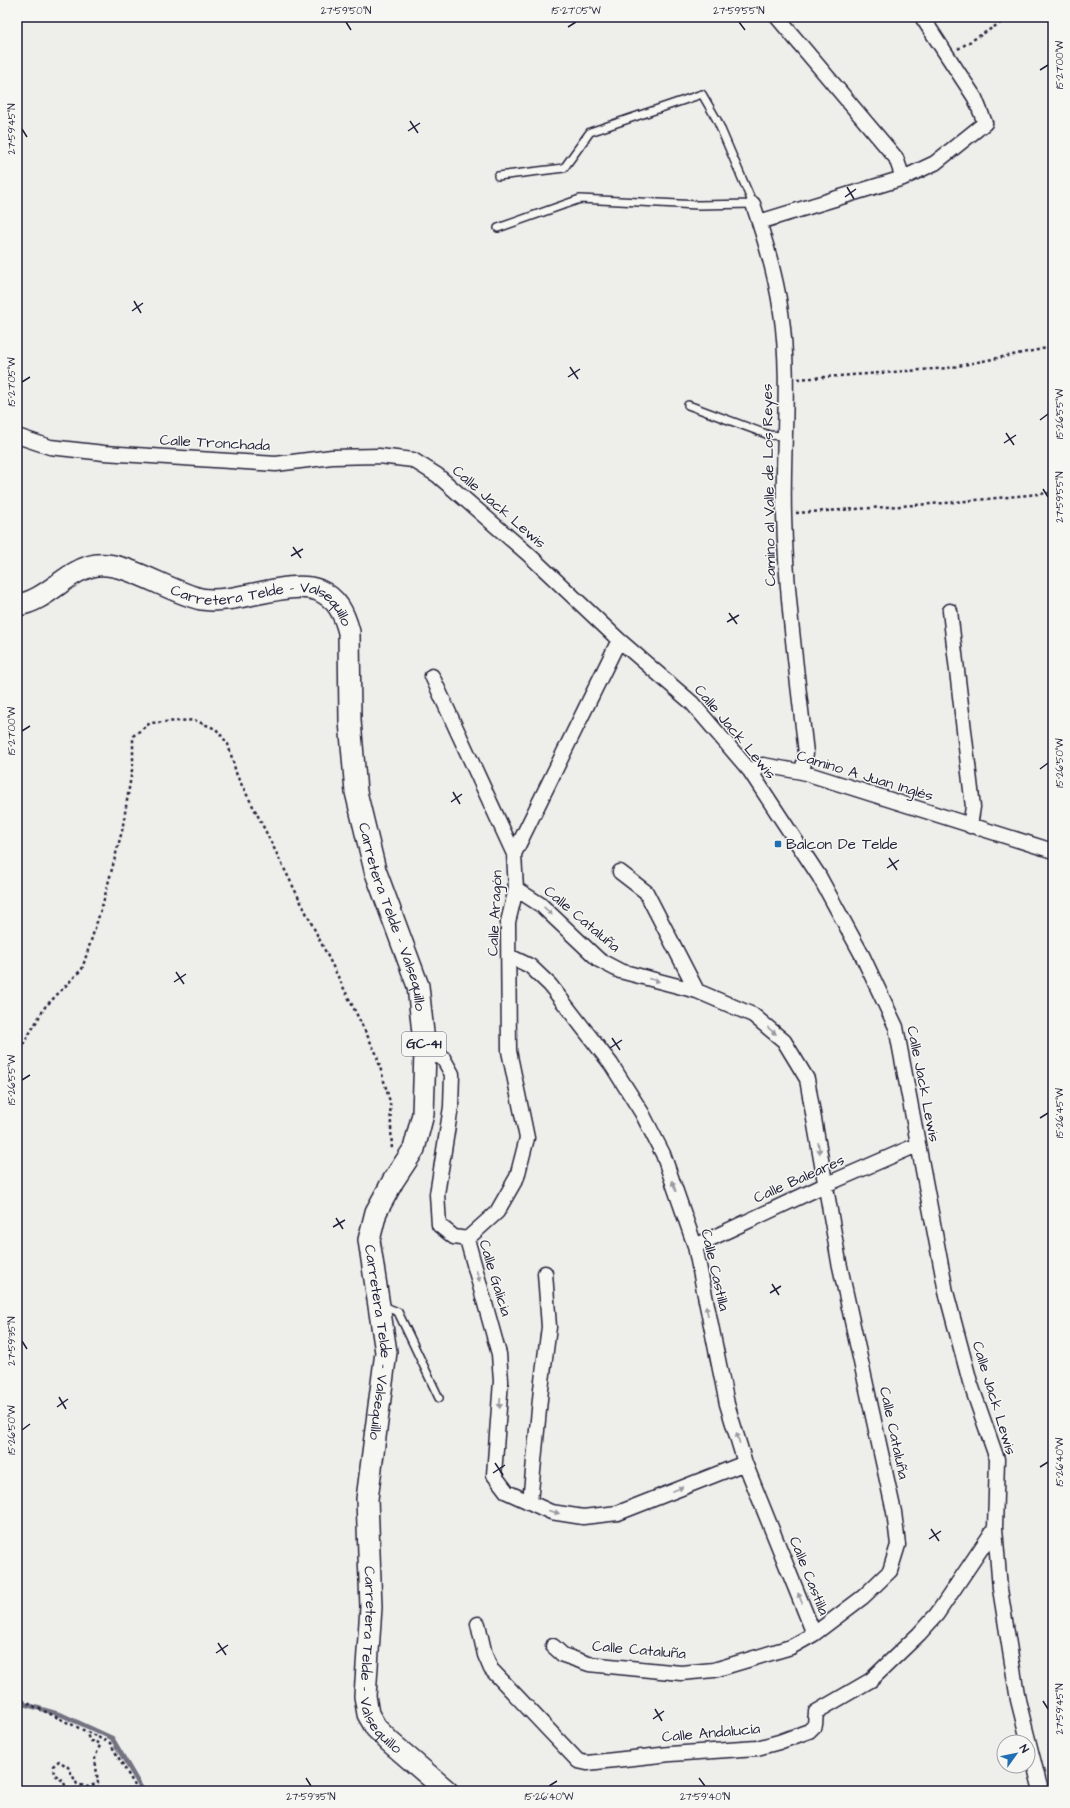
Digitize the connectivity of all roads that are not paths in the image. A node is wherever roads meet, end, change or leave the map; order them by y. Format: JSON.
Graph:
{"nodes":[{"id":1,"x":777,"y":17,"type":"edge"},
{"id":2,"x":922,"y":17,"type":"edge"},
{"id":3,"x":498,"y":176,"type":"dead end"},
{"id":4,"x":903,"y":178,"type":"junction"},
{"id":5,"x":753,"y":204,"type":"junction"},
{"id":6,"x":759,"y":222,"type":"junction"},
{"id":7,"x":498,"y":228,"type":"dead end"},
{"id":8,"x":688,"y":405,"type":"dead end"},
{"id":9,"x":17,"y":436,"type":"edge"},
{"id":10,"x":785,"y":436,"type":"junction"},
{"id":11,"x":413,"y":460,"type":"joint"},
{"id":12,"x":17,"y":605,"type":"edge"},
{"id":13,"x":950,"y":611,"type":"dead end"},
{"id":14,"x":619,"y":640,"type":"junction"},
{"id":15,"x":432,"y":676,"type":"dead end"},
{"id":16,"x":750,"y":771,"type":"junction"},
{"id":17,"x":802,"y":772,"type":"junction"},
{"id":18,"x":970,"y":826,"type":"junction"},
{"id":19,"x":1053,"y":851,"type":"edge"},
{"id":20,"x":514,"y":854,"type":"junction"},
{"id":21,"x":620,"y":872,"type":"dead end"},
{"id":22,"x":516,"y":889,"type":"junction"},
{"id":23,"x":509,"y":956,"type":"junction"},
{"id":24,"x":697,"y":991,"type":"junction"},
{"id":25,"x":425,"y":1052,"type":"junction"},
{"id":26,"x":917,"y":1145,"type":"junction"},
{"id":27,"x":825,"y":1185,"type":"junction"},
{"id":28,"x":467,"y":1239,"type":"junction"},
{"id":29,"x":694,"y":1246,"type":"junction"},
{"id":30,"x":545,"y":1273,"type":"dead end"},
{"id":31,"x":379,"y":1304,"type":"junction"},
{"id":32,"x":439,"y":1398,"type":"dead end"},
{"id":33,"x":745,"y":1463,"type":"junction"},
{"id":34,"x":530,"y":1502,"type":"junction"},
{"id":35,"x":995,"y":1528,"type":"junction"},
{"id":36,"x":478,"y":1624,"type":"dead end"},
{"id":37,"x":814,"y":1634,"type":"junction"},
{"id":38,"x":553,"y":1646,"type":"dead end"},
{"id":39,"x":447,"y":1791,"type":"edge"},
{"id":40,"x":1041,"y":1791,"type":"edge"}],
"edges":[{"from":1,"to":4,"type":"street"},
{"from":2,"to":4,"type":"street"},
{"from":3,"to":5,"type":"lane","name":"Camino al Valle de Los Reyes"},
{"from":4,"to":6,"type":"street"},
{"from":5,"to":6,"type":"street","name":"Camino al Valle de Los Reyes"},
{"from":5,"to":7,"type":"lane"},
{"from":6,"to":10,"type":"street","name":"Camino al Valle de Los Reyes"},
{"from":8,"to":10,"type":"lane"},
{"from":9,"to":11,"type":"street","name":"Calle Tronchada"},
{"from":10,"to":17,"type":"street","name":"Camino al Valle de Los Reyes"},
{"from":11,"to":14,"type":"street","name":"Calle Jack Lewis"},
{"from":12,"to":25,"type":"main road","name":"Carretera Telde - Valsequillo","number":"GC-41"},
{"from":13,"to":18,"type":"street"},
{"from":14,"to":16,"type":"street","name":"Calle Jack Lewis"},
{"from":14,"to":20,"type":"street","name":"Calle Aragón"},
{"from":15,"to":20,"type":"street"},
{"from":16,"to":17,"type":"street","name":"Camino A Juan Inglés"},
{"from":16,"to":26,"type":"street","name":"Calle Jack Lewis"},
{"from":17,"to":18,"type":"street","name":"Camino A Juan Inglés"},
{"from":18,"to":19,"type":"street","name":"Camino A Juan Inglés"},
{"from":20,"to":22,"type":"street","name":"Calle Aragón"},
{"from":21,"to":24,"type":"street"},
{"from":22,"to":23,"type":"street","name":"Calle Aragón"},
{"from":22,"to":24,"type":"street","name":"Calle Cataluña","one_way":true},
{"from":23,"to":28,"type":"street","name":"Calle Aragón"},
{"from":29,"to":23,"type":"street","name":"Calle Castilla","one_way":true},
{"from":24,"to":27,"type":"street","name":"Calle Cataluña","one_way":true},
{"from":25,"to":28,"type":"street","name":"Calle Galicia"},
{"from":25,"to":31,"type":"main road","name":"Carretera Telde - Valsequillo","number":"GC-41"},
{"from":26,"to":27,"type":"street","name":"Calle Baleares"},
{"from":26,"to":35,"type":"street","name":"Calle Jack Lewis"},
{"from":27,"to":29,"type":"street","name":"Calle Baleares"},
{"from":27,"to":37,"type":"street","name":"Calle Cataluña"},
{"from":28,"to":34,"type":"street","name":"Calle Galicia","one_way":true},
{"from":33,"to":29,"type":"street","name":"Calle Castilla","one_way":true},
{"from":30,"to":34,"type":"street"},
{"from":31,"to":32,"type":"lane"},
{"from":31,"to":39,"type":"main road","name":"Carretera Telde - Valsequillo","number":"GC-41"},
{"from":34,"to":33,"type":"street","name":"Calle Galicia","one_way":true},
{"from":37,"to":33,"type":"street","name":"Calle Castilla","one_way":true},
{"from":35,"to":36,"type":"street","name":"Calle Andalucía"},
{"from":35,"to":40,"type":"street","name":"Calle Jack Lewis"},
{"from":37,"to":38,"type":"street","name":"Calle Cataluña"}]}
